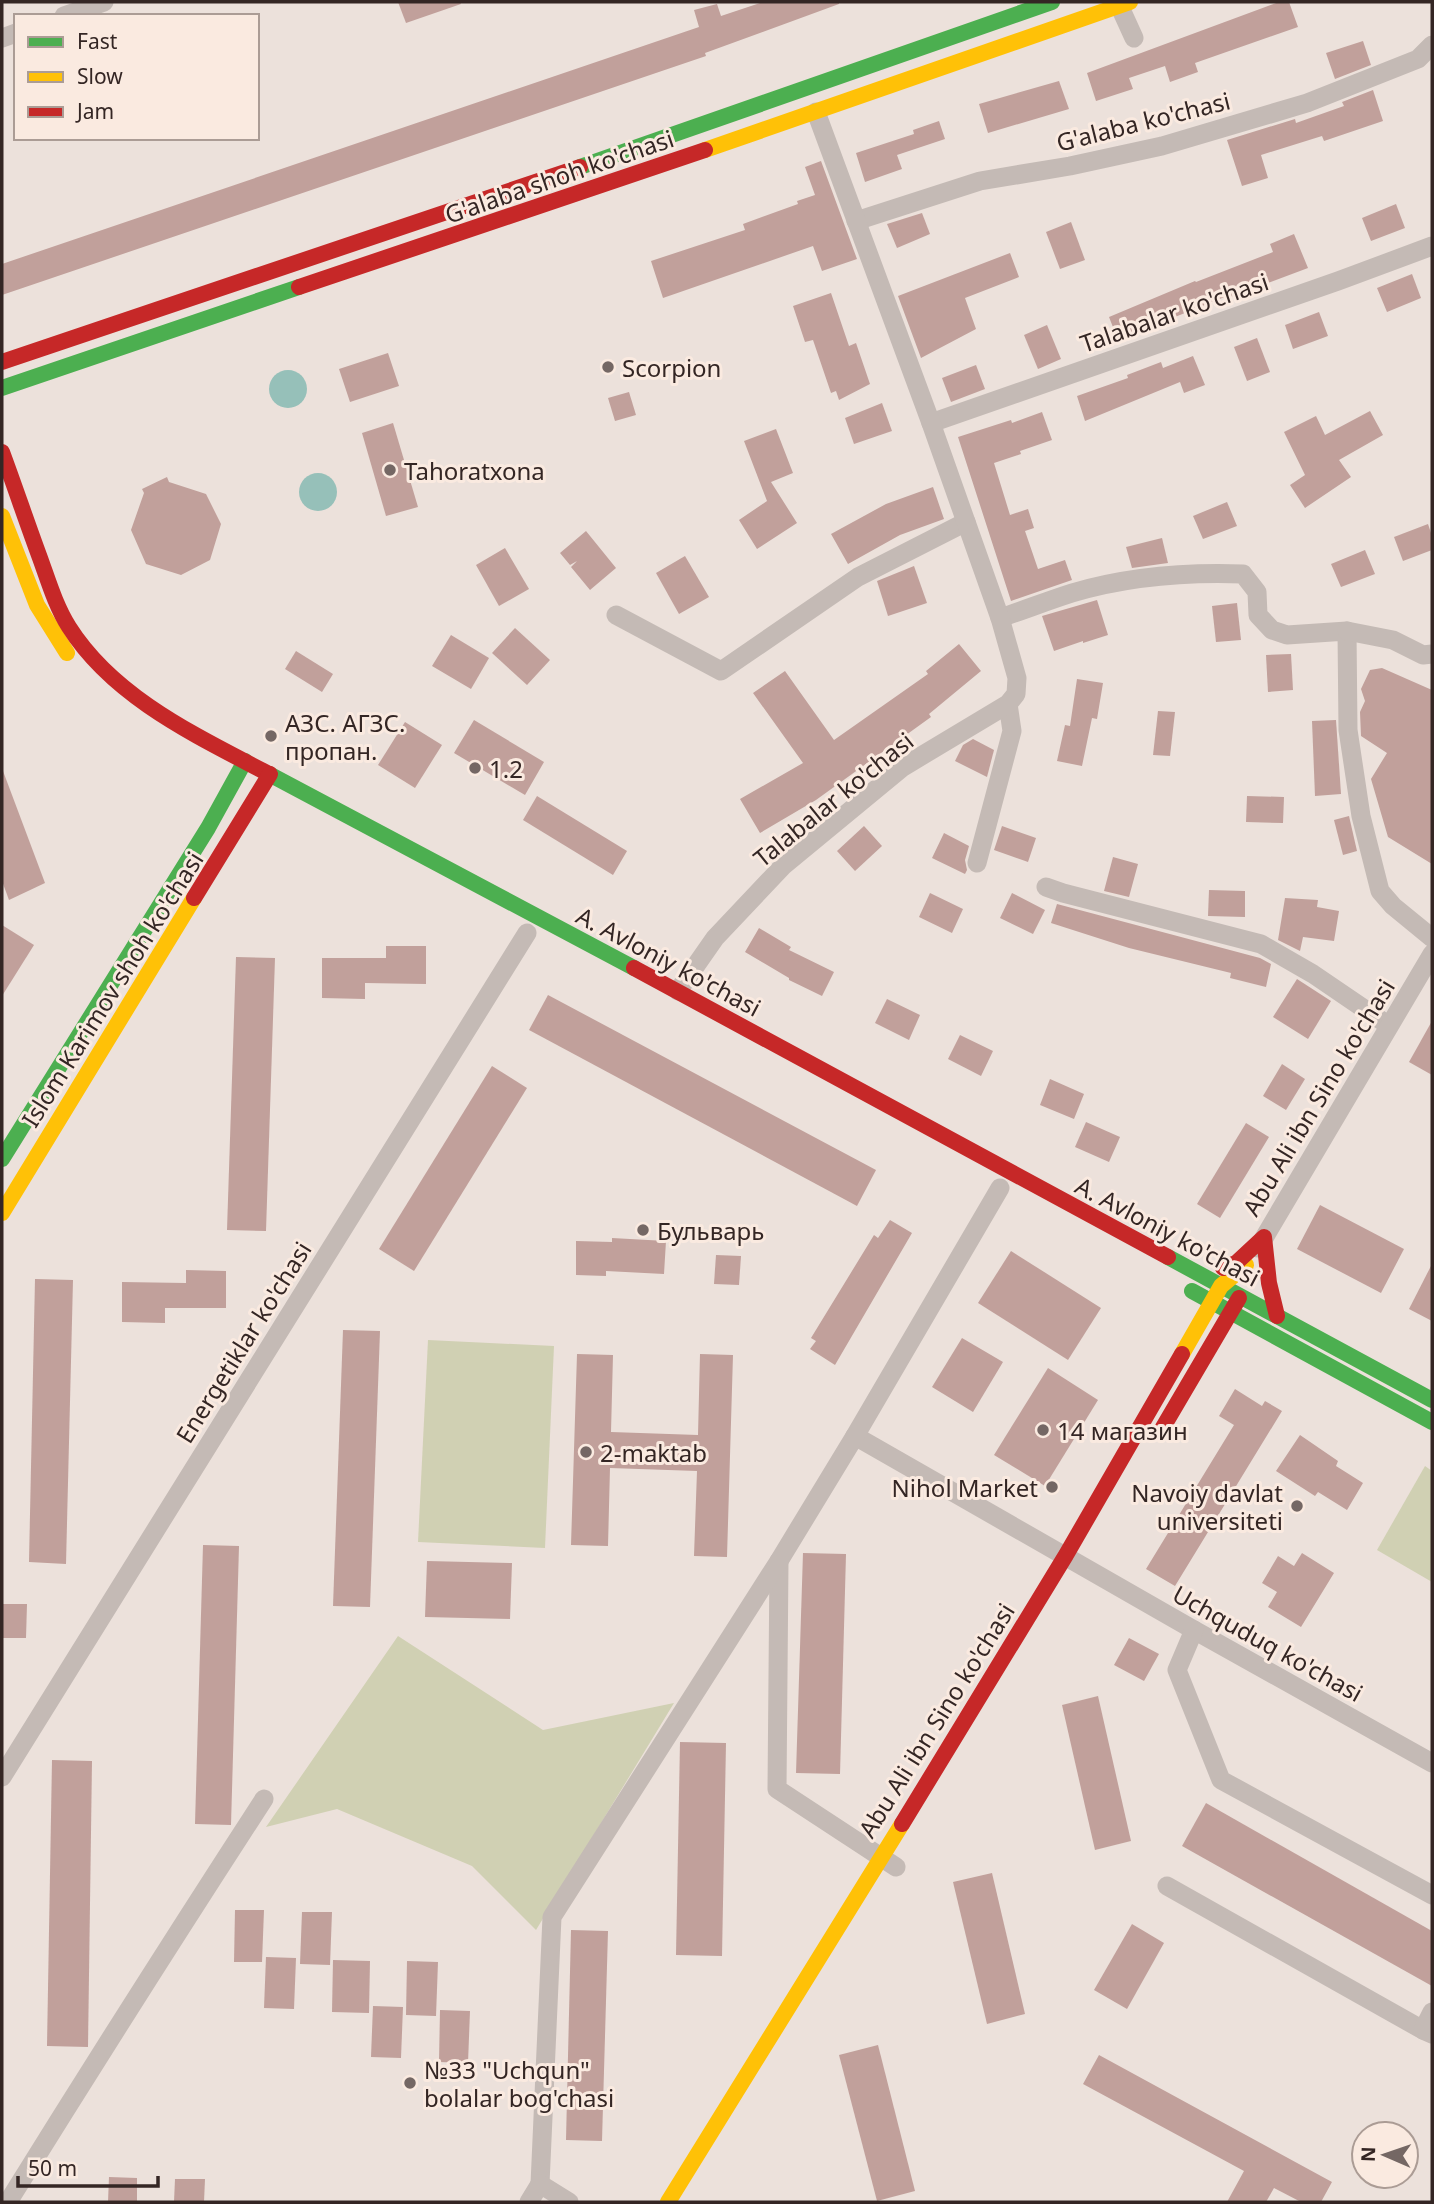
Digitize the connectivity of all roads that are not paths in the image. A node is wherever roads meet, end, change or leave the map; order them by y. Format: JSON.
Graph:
{"nodes":[{"id":1,"x":104,"y":2,"type":"edge"},
{"id":2,"x":1052,"y":2,"type":"edge"},
{"id":3,"x":1125,"y":4,"type":"edge"},
{"id":4,"x":70,"y":14,"type":"edge"},
{"id":5,"x":1134,"y":38,"type":"dead end"},
{"id":6,"x":1432,"y":45,"type":"edge"},
{"id":7,"x":817,"y":112,"type":"junction"},
{"id":8,"x":856,"y":221,"type":"junction"},
{"id":9,"x":1432,"y":246,"type":"edge"},
{"id":10,"x":2,"y":362,"type":"edge"},
{"id":11,"x":2,"y":388,"type":"edge"},
{"id":12,"x":931,"y":423,"type":"junction"},
{"id":13,"x":2,"y":452,"type":"edge"},
{"id":14,"x":2,"y":516,"type":"edge"},
{"id":15,"x":966,"y":522,"type":"junction"},
{"id":16,"x":616,"y":615,"type":"dead end"},
{"id":17,"x":1000,"y":618,"type":"junction"},
{"id":18,"x":1347,"y":631,"type":"junction"},
{"id":19,"x":1432,"y":654,"type":"edge"},
{"id":20,"x":73,"y":662,"type":"dead end"},
{"id":21,"x":1008,"y":704,"type":"junction"},
{"id":22,"x":145,"y":723,"type":"dead end"},
{"id":23,"x":245,"y":761,"type":"junction"},
{"id":24,"x":225,"y":770,"type":"junction"},
{"id":25,"x":270,"y":774,"type":"junction"},
{"id":26,"x":266,"y":793,"type":"junction"},
{"id":27,"x":977,"y":863,"type":"dead end"},
{"id":28,"x":1046,"y":887,"type":"dead end"},
{"id":29,"x":527,"y":933,"type":"dead end"},
{"id":30,"x":1432,"y":938,"type":"edge"},
{"id":31,"x":1432,"y":954,"type":"edge"},
{"id":32,"x":677,"y":991,"type":"junction"},
{"id":33,"x":1388,"y":1025,"type":"junction"},
{"id":34,"x":2,"y":1159,"type":"edge"},
{"id":35,"x":1000,"y":1187,"type":"dead end"},
{"id":36,"x":2,"y":1213,"type":"edge"},
{"id":37,"x":1264,"y":1237,"type":"junction"},
{"id":38,"x":1247,"y":1265,"type":"junction"},
{"id":39,"x":1195,"y":1271,"type":"junction"},
{"id":40,"x":1222,"y":1286,"type":"junction"},
{"id":41,"x":1240,"y":1296,"type":"junction"},
{"id":42,"x":1213,"y":1303,"type":"junction"},
{"id":43,"x":1230,"y":1313,"type":"junction"},
{"id":44,"x":1278,"y":1316,"type":"junction"},
{"id":45,"x":1267,"y":1333,"type":"junction"},
{"id":46,"x":1194,"y":1336,"type":"junction"},
{"id":47,"x":1212,"y":1344,"type":"junction"},
{"id":48,"x":1432,"y":1400,"type":"edge"},
{"id":49,"x":1432,"y":1422,"type":"edge"},
{"id":50,"x":855,"y":1436,"type":"junction"},
{"id":51,"x":1151,"y":1446,"type":"dead end"},
{"id":52,"x":779,"y":1561,"type":"junction"},
{"id":53,"x":1077,"y":1561,"type":"junction"},
{"id":54,"x":1194,"y":1630,"type":"junction"},
{"id":55,"x":1432,"y":1763,"type":"edge"},
{"id":56,"x":2,"y":1777,"type":"edge"},
{"id":57,"x":264,"y":1799,"type":"dead end"},
{"id":58,"x":892,"y":1864,"type":"junction"},
{"id":59,"x":1167,"y":1886,"type":"dead end"},
{"id":60,"x":1432,"y":1895,"type":"edge"},
{"id":61,"x":1429,"y":2025,"type":"edge"},
{"id":62,"x":540,"y":2184,"type":"junction"},
{"id":63,"x":8,"y":2202,"type":"edge"},
{"id":64,"x":529,"y":2202,"type":"edge"},
{"id":65,"x":569,"y":2202,"type":"edge"},
{"id":66,"x":668,"y":2202,"type":"edge"}],
"edges":[{"from":1,"to":4,"type":"street"},
{"from":2,"to":10,"type":"main road","name":"G'alaba shoh ko'chasi"},
{"from":3,"to":5,"type":"street"},
{"from":3,"to":7,"type":"main road","name":"G'alaba shoh ko'chasi"},
{"from":6,"to":8,"type":"street","name":"G'alaba ko'chasi"},
{"from":7,"to":8,"type":"street"},
{"from":7,"to":11,"type":"main road","name":"G'alaba shoh ko'chasi"},
{"from":8,"to":12,"type":"street"},
{"from":9,"to":12,"type":"street","name":"Talabalar ko'chasi"},
{"from":12,"to":15,"type":"street"},
{"from":13,"to":23,"type":"main road","name":"A. Avloniy ko'chasi"},
{"from":14,"to":20,"type":"main road"},
{"from":15,"to":16,"type":"street"},
{"from":15,"to":17,"type":"street"},
{"from":17,"to":18,"type":"street"},
{"from":17,"to":21,"type":"street"},
{"from":18,"to":19,"type":"street"},
{"from":18,"to":30,"type":"street"},
{"from":21,"to":27,"type":"street"},
{"from":21,"to":32,"type":"street","name":"Talabalar ko'chasi"},
{"from":22,"to":24,"type":"main road"},
{"from":23,"to":24,"type":"main road","name":"Islom Karimov shoh ko'chasi"},
{"from":23,"to":25,"type":"main road","name":"A. Avloniy ko'chasi"},
{"from":24,"to":26,"type":"main road"},
{"from":24,"to":34,"type":"main road","name":"Islom Karimov shoh ko'chasi"},
{"from":25,"to":26,"type":"main road","name":"Islom Karimov shoh ko'chasi"},
{"from":25,"to":32,"type":"main road","name":"A. Avloniy ko'chasi"},
{"from":26,"to":36,"type":"main road","name":"Islom Karimov shoh ko'chasi"},
{"from":28,"to":33,"type":"street"},
{"from":29,"to":56,"type":"street","name":"Energetiklar ko'chasi"},
{"from":31,"to":33,"type":"street","name":"Abu Ali ibn Sino ko'chasi"},
{"from":32,"to":39,"type":"main road","name":"A. Avloniy ko'chasi"},
{"from":33,"to":37,"type":"street","name":"Abu Ali ibn Sino ko'chasi"},
{"from":35,"to":50,"type":"street"},
{"from":37,"to":38,"type":"street","name":"Abu Ali ibn Sino ko'chasi"},
{"from":37,"to":39,"type":"main road"},
{"from":37,"to":44,"type":"main road"},
{"from":38,"to":40,"type":"main road","name":"Abu Ali ibn Sino ko'chasi"},
{"from":38,"to":41,"type":"main road","name":"Abu Ali ibn Sino ko'chasi"},
{"from":39,"to":40,"type":"main road","name":"A. Avloniy ko'chasi"},
{"from":40,"to":41,"type":"main road","name":"A. Avloniy ko'chasi"},
{"from":40,"to":42,"type":"main road","name":"Abu Ali ibn Sino ko'chasi"},
{"from":41,"to":43,"type":"main road","name":"Abu Ali ibn Sino ko'chasi"},
{"from":41,"to":44,"type":"main road","name":"A. Avloniy ko'chasi"},
{"from":42,"to":43,"type":"main road","name":"A. Avloniy ko'chasi"},
{"from":42,"to":46,"type":"main road","name":"Abu Ali ibn Sino ko'chasi"},
{"from":42,"to":46,"type":"main road","name":"A. Avloniy ko'chasi"},
{"from":43,"to":45,"type":"main road","name":"A. Avloniy ko'chasi"},
{"from":43,"to":47,"type":"main road","name":"Abu Ali ibn Sino ko'chasi"},
{"from":44,"to":48,"type":"main road","name":"A. Avloniy ko'chasi"},
{"from":45,"to":47,"type":"main road"},
{"from":45,"to":49,"type":"main road","name":"A. Avloniy ko'chasi"},
{"from":46,"to":53,"type":"main road","name":"Abu Ali ibn Sino ko'chasi"},
{"from":47,"to":51,"type":"main road","name":"Abu Ali ibn Sino ko'chasi"},
{"from":50,"to":52,"type":"street"},
{"from":50,"to":53,"type":"street","name":"Uchquduq ko'chasi"},
{"from":52,"to":58,"type":"street"},
{"from":52,"to":62,"type":"street"},
{"from":53,"to":54,"type":"street","name":"Uchquduq ko'chasi"},
{"from":53,"to":58,"type":"main road","name":"Abu Ali ibn Sino ko'chasi"},
{"from":54,"to":55,"type":"street","name":"Uchquduq ko'chasi"},
{"from":54,"to":60,"type":"street"},
{"from":57,"to":63,"type":"street"},
{"from":58,"to":66,"type":"main road","name":"Abu Ali ibn Sino ko'chasi"},
{"from":59,"to":61,"type":"street"},
{"from":62,"to":64,"type":"street"},
{"from":62,"to":65,"type":"street"}]}
